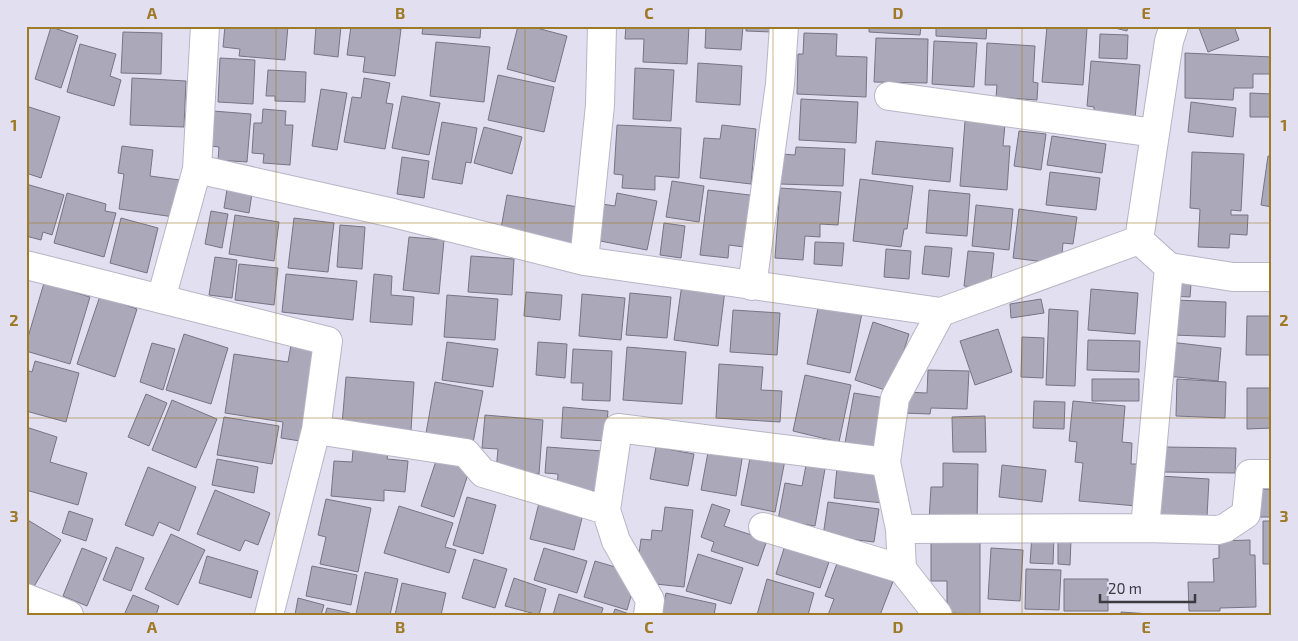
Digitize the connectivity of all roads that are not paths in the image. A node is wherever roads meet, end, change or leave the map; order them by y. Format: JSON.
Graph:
{"nodes":[{"id":1,"x":206,"y":26,"type":"edge"},
{"id":2,"x":602,"y":26,"type":"edge"},
{"id":3,"x":784,"y":26,"type":"edge"},
{"id":4,"x":1174,"y":26,"type":"edge"},
{"id":5,"x":889,"y":96,"type":"dead end"},
{"id":6,"x":1156,"y":133,"type":"junction"},
{"id":7,"x":197,"y":169,"type":"junction"},
{"id":8,"x":1139,"y":240,"type":"junction"},
{"id":9,"x":584,"y":261,"type":"junction"},
{"id":10,"x":26,"y":264,"type":"edge"},
{"id":11,"x":1169,"y":267,"type":"junction"},
{"id":12,"x":1272,"y":277,"type":"edge"},
{"id":13,"x":752,"y":286,"type":"junction"},
{"id":14,"x":161,"y":299,"type":"junction"},
{"id":15,"x":941,"y":312,"type":"junction"},
{"id":16,"x":316,"y":430,"type":"junction"},
{"id":17,"x":886,"y":462,"type":"junction"},
{"id":18,"x":1272,"y":474,"type":"edge"},
{"id":19,"x":606,"y":510,"type":"junction"},
{"id":20,"x":763,"y":527,"type":"dead end"},
{"id":21,"x":1145,"y":528,"type":"junction"},
{"id":22,"x":900,"y":529,"type":"junction"},
{"id":23,"x":902,"y":569,"type":"junction"},
{"id":24,"x":26,"y":598,"type":"edge"},
{"id":25,"x":69,"y":615,"type":"edge"},
{"id":26,"x":269,"y":615,"type":"edge"},
{"id":27,"x":648,"y":615,"type":"edge"},
{"id":28,"x":938,"y":615,"type":"edge"}],
"edges":[{"from":1,"to":7,"type":"street"},
{"from":2,"to":9,"type":"street"},
{"from":3,"to":13,"type":"street"},
{"from":4,"to":6,"type":"street"},
{"from":5,"to":6,"type":"street"},
{"from":6,"to":8,"type":"street"},
{"from":7,"to":9,"type":"street"},
{"from":7,"to":14,"type":"street"},
{"from":8,"to":11,"type":"street"},
{"from":8,"to":15,"type":"street"},
{"from":9,"to":13,"type":"street"},
{"from":10,"to":14,"type":"street"},
{"from":11,"to":12,"type":"street"},
{"from":11,"to":21,"type":"street"},
{"from":13,"to":15,"type":"street"},
{"from":14,"to":16,"type":"street"},
{"from":15,"to":17,"type":"street"},
{"from":16,"to":19,"type":"street"},
{"from":16,"to":26,"type":"street"},
{"from":17,"to":19,"type":"street"},
{"from":17,"to":22,"type":"street"},
{"from":18,"to":21,"type":"street"},
{"from":19,"to":27,"type":"street"},
{"from":20,"to":23,"type":"street"},
{"from":21,"to":22,"type":"street"},
{"from":22,"to":23,"type":"street"},
{"from":23,"to":28,"type":"street"},
{"from":24,"to":25,"type":"street"}]}
